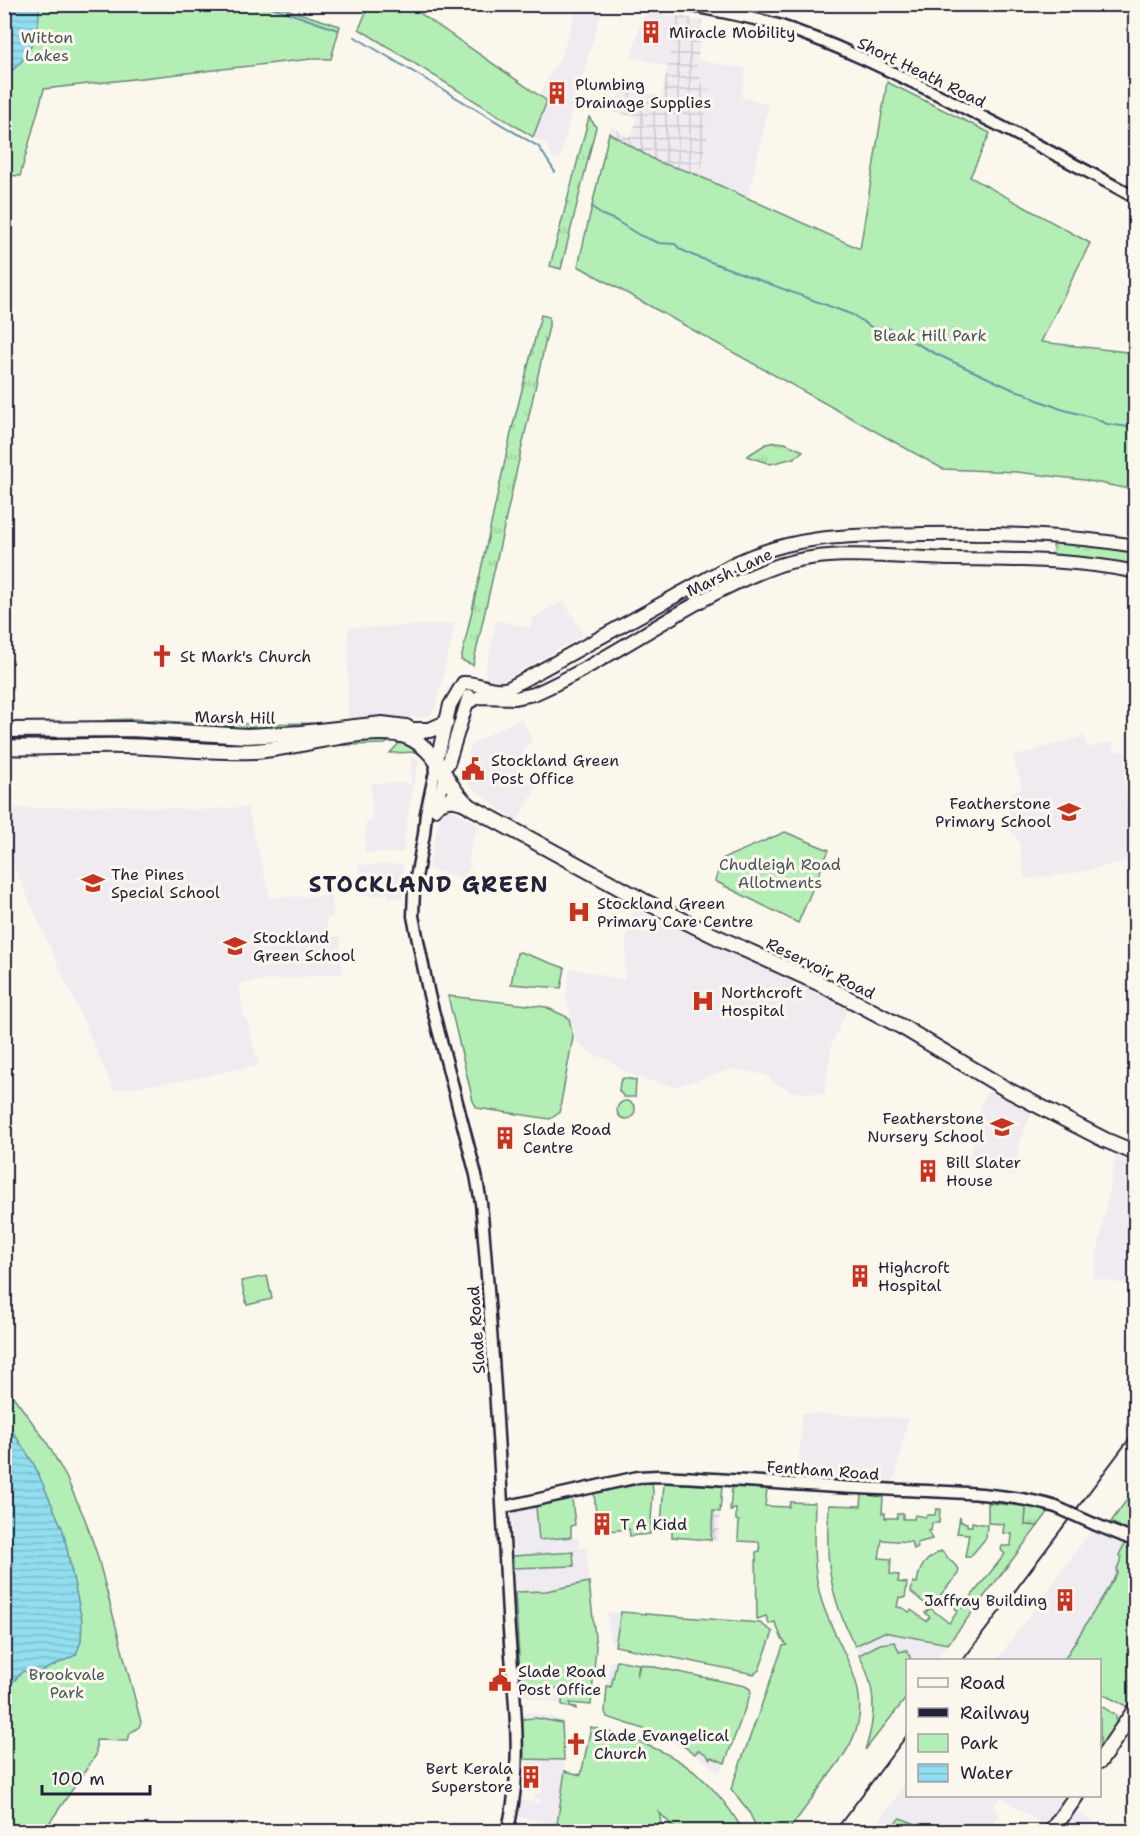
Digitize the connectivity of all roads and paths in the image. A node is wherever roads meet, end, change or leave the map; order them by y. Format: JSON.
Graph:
{"nodes":[{"id":1,"x":684,"y":4,"type":"edge"},
{"id":2,"x":1136,"y":198,"type":"edge"},
{"id":3,"x":1136,"y":546,"type":"edge"},
{"id":4,"x":1136,"y":572,"type":"edge"},
{"id":5,"x":473,"y":684,"type":"junction"},
{"id":6,"x":467,"y":703,"type":"junction"},
{"id":7,"x":446,"y":723,"type":"junction"},
{"id":8,"x":4,"y":730,"type":"edge"},
{"id":9,"x":412,"y":730,"type":"junction"},
{"id":10,"x":196,"y":742,"type":"junction"},
{"id":11,"x":4,"y":747,"type":"edge"},
{"id":12,"x":442,"y":763,"type":"junction"},
{"id":13,"x":467,"y":804,"type":"junction"},
{"id":14,"x":436,"y":806,"type":"junction"},
{"id":15,"x":490,"y":816,"type":"junction"},
{"id":16,"x":424,"y":834,"type":"junction"},
{"id":17,"x":1136,"y":1153,"type":"edge"},
{"id":18,"x":504,"y":1506,"type":"junction"},
{"id":19,"x":1136,"y":1541,"type":"edge"},
{"id":20,"x":1136,"y":1708,"type":"edge"},
{"id":21,"x":1101,"y":1760,"type":"edge"},
{"id":22,"x":1075,"y":1797,"type":"edge"},
{"id":23,"x":507,"y":1832,"type":"edge"},
{"id":24,"x":1051,"y":1832,"type":"edge"}],
"edges":[{"from":1,"to":2,"type":"street","name":"Short Heath Road"},
{"from":3,"to":5,"type":"main road","name":"Marsh Lane"},
{"from":4,"to":6,"type":"main road","name":"Marsh Lane"},
{"from":5,"to":6,"type":"main road"},
{"from":5,"to":7,"type":"main road"},
{"from":6,"to":12,"type":"main road"},
{"from":7,"to":9,"type":"main road"},
{"from":7,"to":12,"type":"main road"},
{"from":8,"to":10,"type":"main road","name":"Marsh Hill"},
{"from":9,"to":10,"type":"main road","name":"Marsh Hill"},
{"from":9,"to":12,"type":"main road","name":"Marsh Hill"},
{"from":10,"to":11,"type":"main road","name":"Marsh Hill"},
{"from":10,"to":12,"type":"main road","name":"Marsh Hill"},
{"from":12,"to":13,"type":"main road","name":"Reservoir Road"},
{"from":12,"to":14,"type":"street","name":"Slade Road"},
{"from":12,"to":15,"type":"main road","name":"Reservoir Road"},
{"from":12,"to":16,"type":"street","name":"Slade Road"},
{"from":13,"to":14,"type":"main road"},
{"from":13,"to":15,"type":"main road","name":"Reservoir Road"},
{"from":14,"to":16,"type":"street","name":"Slade Road"},
{"from":15,"to":17,"type":"main road","name":"Reservoir Road"},
{"from":16,"to":18,"type":"street","name":"Slade Road"},
{"from":18,"to":19,"type":"street","name":"Fentham Road","bridge":true},
{"from":18,"to":23,"type":"street","name":"Slade Road"},
{"from":20,"to":21,"type":"main road"},
{"from":22,"to":24,"type":"main road"}]}
